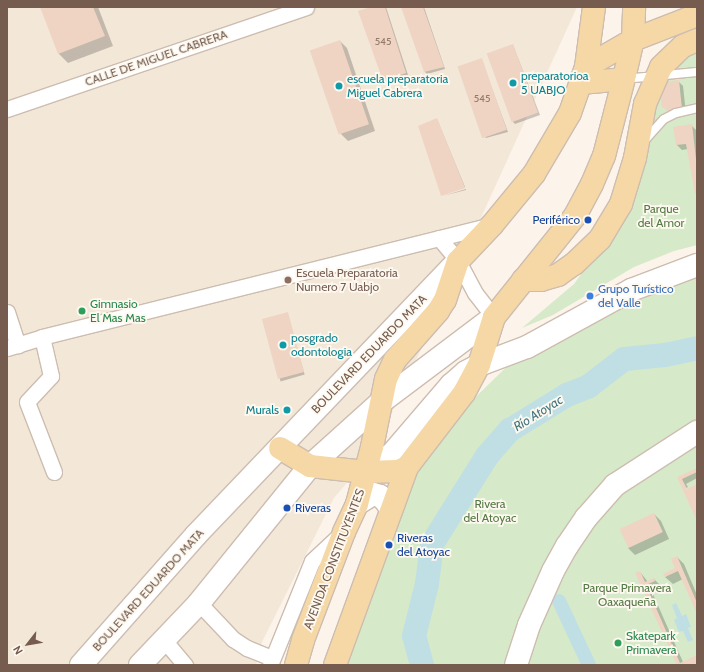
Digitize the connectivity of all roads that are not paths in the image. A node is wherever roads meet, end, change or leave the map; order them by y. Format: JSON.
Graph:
{"nodes":[{"id":1,"x":306,"y":7,"type":"edge"},
{"id":2,"x":594,"y":7,"type":"edge"},
{"id":3,"x":634,"y":7,"type":"edge"},
{"id":4,"x":697,"y":16,"type":"edge"},
{"id":5,"x":633,"y":40,"type":"junction"},
{"id":6,"x":697,"y":40,"type":"edge"},
{"id":7,"x":697,"y":72,"type":"edge"},
{"id":8,"x":583,"y":75,"type":"junction"},
{"id":9,"x":657,"y":77,"type":"junction"},
{"id":10,"x":624,"y":80,"type":"junction"},
{"id":11,"x":697,"y":108,"type":"edge"},
{"id":12,"x":7,"y":109,"type":"edge"},
{"id":13,"x":635,"y":158,"type":"junction"},
{"id":14,"x":492,"y":225,"type":"junction"},
{"id":15,"x":439,"y":238,"type":"junction"},
{"id":16,"x":458,"y":261,"type":"junction"},
{"id":17,"x":697,"y":265,"type":"edge"},
{"id":18,"x":523,"y":280,"type":"junction"},
{"id":19,"x":7,"y":312,"type":"edge"},
{"id":20,"x":494,"y":317,"type":"junction"},
{"id":21,"x":42,"y":337,"type":"junction"},
{"id":22,"x":13,"y":346,"type":"edge"},
{"id":23,"x":527,"y":347,"type":"junction"},
{"id":24,"x":479,"y":365,"type":"junction"},
{"id":25,"x":464,"y":393,"type":"junction"},
{"id":26,"x":381,"y":402,"type":"junction"},
{"id":27,"x":697,"y":432,"type":"edge"},
{"id":28,"x":280,"y":448,"type":"junction"},
{"id":29,"x":310,"y":466,"type":"junction"},
{"id":30,"x":407,"y":467,"type":"junction"},
{"id":31,"x":54,"y":472,"type":"dead end"},
{"id":32,"x":366,"y":472,"type":"junction"},
{"id":33,"x":357,"y":504,"type":"junction"},
{"id":34,"x":391,"y":509,"type":"junction"},
{"id":35,"x":344,"y":532,"type":"junction"},
{"id":36,"x":199,"y":603,"type":"junction"},
{"id":37,"x":164,"y":640,"type":"junction"},
{"id":38,"x":271,"y":662,"type":"edge"},
{"id":39,"x":81,"y":665,"type":"edge"},
{"id":40,"x":140,"y":665,"type":"edge"},
{"id":41,"x":185,"y":665,"type":"edge"},
{"id":42,"x":296,"y":665,"type":"edge"},
{"id":43,"x":335,"y":665,"type":"edge"},
{"id":44,"x":516,"y":665,"type":"edge"}],
"edges":[{"from":1,"to":12,"type":"street","name":"CALLE DE MIGUEL CABRERA"},
{"from":2,"to":8,"type":"main road","name":"BOULEVARD EDUARDO MATA"},
{"from":3,"to":5,"type":"main road"},
{"from":4,"to":5,"type":"main road"},
{"from":5,"to":8,"type":"main road"},
{"from":5,"to":10,"type":"main road"},
{"from":6,"to":9,"type":"main road"},
{"from":7,"to":9,"type":"lane"},
{"from":8,"to":10,"type":"main road"},
{"from":8,"to":14,"type":"main road","name":"BOULEVARD EDUARDO MATA"},
{"from":9,"to":10,"type":"lane"},
{"from":9,"to":13,"type":"main road"},
{"from":10,"to":18,"type":"main road"},
{"from":11,"to":13,"type":"lane"},
{"from":13,"to":18,"type":"main road"},
{"from":14,"to":15,"type":"street"},
{"from":14,"to":16,"type":"main road","name":"BOULEVARD EDUARDO MATA"},
{"from":15,"to":16,"type":"street"},
{"from":15,"to":21,"type":"street"},
{"from":16,"to":20,"type":"street"},
{"from":16,"to":26,"type":"main road","name":"AVENIDA CONSTITUYENTES"},
{"from":16,"to":28,"type":"main road","name":"BOULEVARD EDUARDO MATA"},
{"from":17,"to":23,"type":"main road"},
{"from":18,"to":20,"type":"main road"},
{"from":19,"to":22,"type":"street"},
{"from":20,"to":24,"type":"main road"},
{"from":20,"to":26,"type":"main road"},
{"from":21,"to":22,"type":"street"},
{"from":21,"to":31,"type":"street"},
{"from":23,"to":24,"type":"main road"},
{"from":23,"to":25,"type":"main road"},
{"from":24,"to":25,"type":"main road"},
{"from":24,"to":32,"type":"main road"},
{"from":25,"to":30,"type":"main road"},
{"from":26,"to":29,"type":"main road"},
{"from":26,"to":32,"type":"main road","name":"AVENIDA CONSTITUYENTES"},
{"from":27,"to":44,"type":"main road"},
{"from":28,"to":29,"type":"main road"},
{"from":28,"to":39,"type":"main road","name":"BOULEVARD EDUARDO MATA"},
{"from":29,"to":32,"type":"main road"},
{"from":29,"to":36,"type":"main road"},
{"from":30,"to":32,"type":"main road"},
{"from":30,"to":34,"type":"main road"},
{"from":32,"to":33,"type":"main road","name":"AVENIDA CONSTITUYENTES"},
{"from":33,"to":34,"type":"main road"},
{"from":33,"to":35,"type":"main road","name":"AVENIDA CONSTITUYENTES"},
{"from":34,"to":43,"type":"main road"},
{"from":35,"to":38,"type":"street"},
{"from":35,"to":42,"type":"main road","name":"AVENIDA CONSTITUYENTES"},
{"from":36,"to":37,"type":"main road"},
{"from":36,"to":38,"type":"street"},
{"from":37,"to":40,"type":"main road"},
{"from":37,"to":41,"type":"street"}]}
